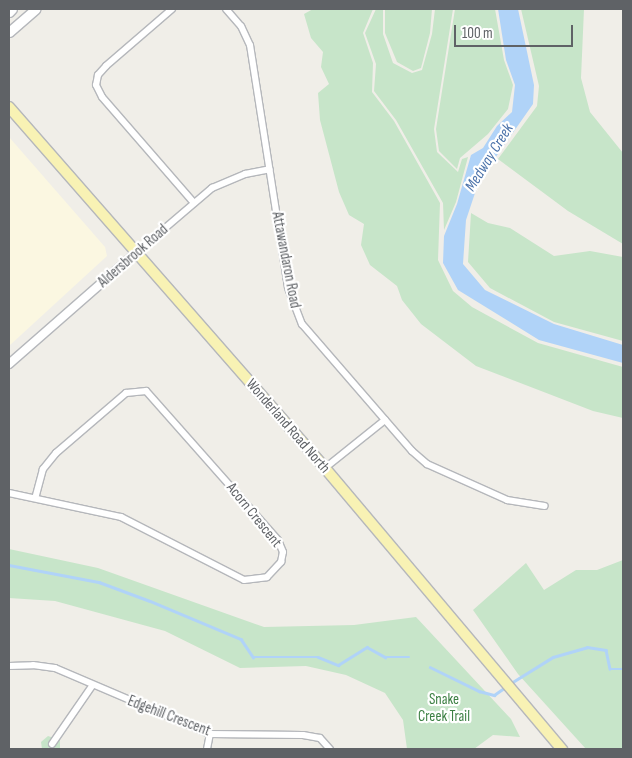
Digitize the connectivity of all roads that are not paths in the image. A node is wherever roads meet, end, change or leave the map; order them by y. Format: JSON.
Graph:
{"nodes":[{"id":1,"x":12,"y":9,"type":"edge"},
{"id":2,"x":35,"y":9,"type":"edge"},
{"id":3,"x":172,"y":9,"type":"edge"},
{"id":4,"x":226,"y":9,"type":"edge"},
{"id":5,"x":9,"y":12,"type":"edge"},
{"id":6,"x":9,"y":32,"type":"edge"},
{"id":7,"x":9,"y":107,"type":"edge"},
{"id":8,"x":270,"y":169,"type":"junction"},
{"id":9,"x":194,"y":203,"type":"junction"},
{"id":10,"x":137,"y":252,"type":"junction"},
{"id":11,"x":9,"y":364,"type":"edge"},
{"id":12,"x":385,"y":420,"type":"junction"},
{"id":13,"x":325,"y":468,"type":"junction"},
{"id":14,"x":9,"y":493,"type":"edge"},
{"id":15,"x":35,"y":498,"type":"junction"},
{"id":16,"x":545,"y":506,"type":"dead end"},
{"id":17,"x":9,"y":666,"type":"edge"},
{"id":18,"x":92,"y":686,"type":"junction"},
{"id":19,"x":210,"y":734,"type":"junction"},
{"id":20,"x":52,"y":744,"type":"dead end"},
{"id":21,"x":207,"y":749,"type":"edge"},
{"id":22,"x":330,"y":749,"type":"edge"},
{"id":23,"x":562,"y":749,"type":"edge"}],
"edges":[{"from":1,"to":5,"type":"main road"},
{"from":2,"to":6,"type":"main road"},
{"from":3,"to":9,"type":"street"},
{"from":4,"to":8,"type":"street","name":"Attawandaron Road"},
{"from":7,"to":10,"type":"main road","name":"Wonderland Road North"},
{"from":8,"to":9,"type":"street","name":"Aldersbrook Road"},
{"from":8,"to":12,"type":"street","name":"Attawandaron Road"},
{"from":9,"to":10,"type":"street","name":"Aldersbrook Road"},
{"from":10,"to":11,"type":"street","name":"Aldersbrook Road"},
{"from":10,"to":13,"type":"main road","name":"Wonderland Road North"},
{"from":12,"to":13,"type":"street"},
{"from":12,"to":16,"type":"street","name":"Attawandaron Road"},
{"from":13,"to":23,"type":"main road","name":"Wonderland Road North"},
{"from":14,"to":15,"type":"street","name":"Acorn Crescent"},
{"from":15,"to":15,"type":"street","name":"Acorn Crescent"},
{"from":17,"to":18,"type":"street","name":"Edgehill Crescent"},
{"from":18,"to":19,"type":"street","name":"Edgehill Crescent"},
{"from":18,"to":20,"type":"street"},
{"from":19,"to":21,"type":"street"},
{"from":19,"to":22,"type":"street","name":"Edgehill Crescent"}]}
